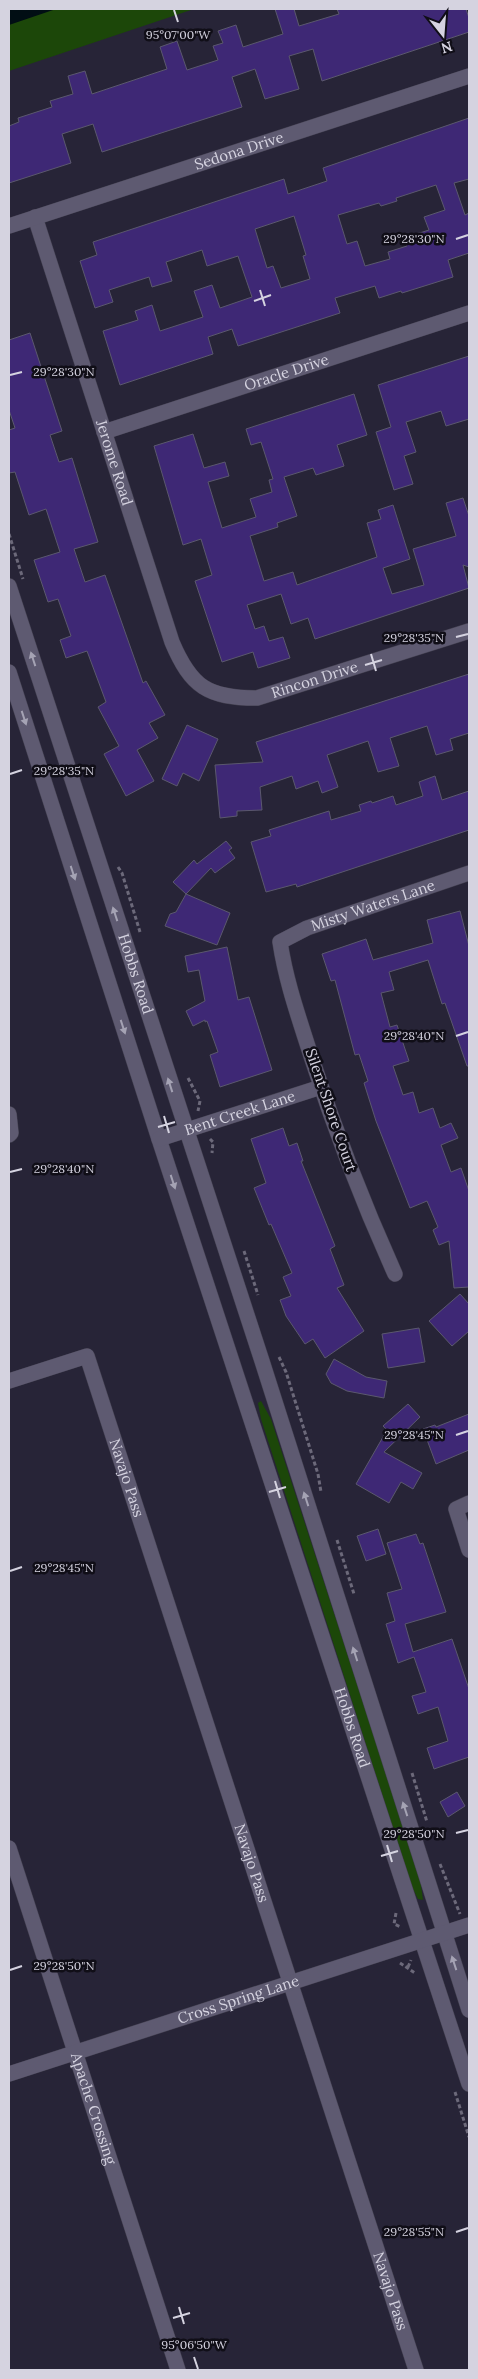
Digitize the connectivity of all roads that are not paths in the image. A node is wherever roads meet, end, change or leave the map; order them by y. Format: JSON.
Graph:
{"nodes":[{"id":1,"x":469,"y":76,"type":"edge"},
{"id":2,"x":35,"y":217,"type":"junction"},
{"id":3,"x":9,"y":226,"type":"edge"},
{"id":4,"x":469,"y":313,"type":"edge"},
{"id":5,"x":104,"y":432,"type":"junction"},
{"id":6,"x":9,"y":586,"type":"edge"},
{"id":7,"x":469,"y":631,"type":"edge"},
{"id":8,"x":9,"y":672,"type":"edge"},
{"id":9,"x":214,"y":694,"type":"joint"},
{"id":10,"x":469,"y":873,"type":"edge"},
{"id":11,"x":280,"y":942,"type":"joint"},
{"id":12,"x":321,"y":1087,"type":"junction"},
{"id":13,"x":9,"y":1114,"type":"edge"},
{"id":14,"x":185,"y":1132,"type":"junction"},
{"id":15,"x":10,"y":1134,"type":"edge"},
{"id":16,"x":159,"y":1139,"type":"junction"},
{"id":17,"x":395,"y":1274,"type":"dead end"},
{"id":18,"x":262,"y":1361,"type":"junction"},
{"id":19,"x":236,"y":1370,"type":"junction"},
{"id":20,"x":9,"y":1381,"type":"edge"},
{"id":21,"x":463,"y":1506,"type":"edge"},
{"id":22,"x":469,"y":1550,"type":"edge"},
{"id":23,"x":9,"y":1848,"type":"edge"},
{"id":24,"x":469,"y":1924,"type":"edge"},
{"id":25,"x":444,"y":1933,"type":"junction"},
{"id":26,"x":422,"y":1940,"type":"junction"},
{"id":27,"x":291,"y":1982,"type":"junction"},
{"id":28,"x":469,"y":2010,"type":"edge"},
{"id":29,"x":75,"y":2052,"type":"junction"},
{"id":30,"x":9,"y":2074,"type":"edge"},
{"id":31,"x":469,"y":2084,"type":"edge"},
{"id":32,"x":178,"y":2370,"type":"edge"},
{"id":33,"x":416,"y":2370,"type":"edge"}],
"edges":[{"from":1,"to":2,"type":"street","name":"Sedona Drive"},
{"from":2,"to":3,"type":"street","name":"Sedona Drive"},
{"from":2,"to":5,"type":"street","name":"Jerome Road"},
{"from":4,"to":5,"type":"street","name":"Oracle Drive"},
{"from":5,"to":9,"type":"street","name":"Jerome Road"},
{"from":14,"to":6,"type":"street","name":"Hobbs Road","one_way":true},
{"from":7,"to":9,"type":"street","name":"Rincon Drive"},
{"from":8,"to":16,"type":"street","name":"Hobbs Road","one_way":true},
{"from":10,"to":11,"type":"street","name":"Misty Waters Lane"},
{"from":11,"to":12,"type":"street","name":"Silent Shore Court"},
{"from":12,"to":14,"type":"street","name":"Bent Creek Lane"},
{"from":12,"to":17,"type":"street","name":"Silent Shore Court"},
{"from":13,"to":15,"type":"street"},
{"from":14,"to":16,"type":"street","name":"Bent Creek Lane"},
{"from":14,"to":18,"type":"street","name":"Hobbs Road"},
{"from":16,"to":19,"type":"street","name":"Hobbs Road","one_way":true},
{"from":18,"to":19,"type":"street"},
{"from":25,"to":18,"type":"street","name":"Hobbs Road","one_way":true},
{"from":19,"to":26,"type":"street","name":"Hobbs Road"},
{"from":20,"to":27,"type":"street","name":"Navajo Pass"},
{"from":21,"to":22,"type":"street"},
{"from":23,"to":29,"type":"street","name":"Apache Crossing"},
{"from":24,"to":25,"type":"street","name":"Cross Spring Lane"},
{"from":25,"to":26,"type":"street","name":"Cross Spring Lane"},
{"from":28,"to":25,"type":"street","name":"Hobbs Road","one_way":true},
{"from":26,"to":27,"type":"street","name":"Cross Spring Lane"},
{"from":26,"to":31,"type":"street","name":"Hobbs Road"},
{"from":27,"to":29,"type":"street","name":"Cross Spring Lane"},
{"from":27,"to":33,"type":"street","name":"Navajo Pass"},
{"from":29,"to":30,"type":"street","name":"Cross Spring Lane"},
{"from":29,"to":32,"type":"street","name":"Apache Crossing"}]}
